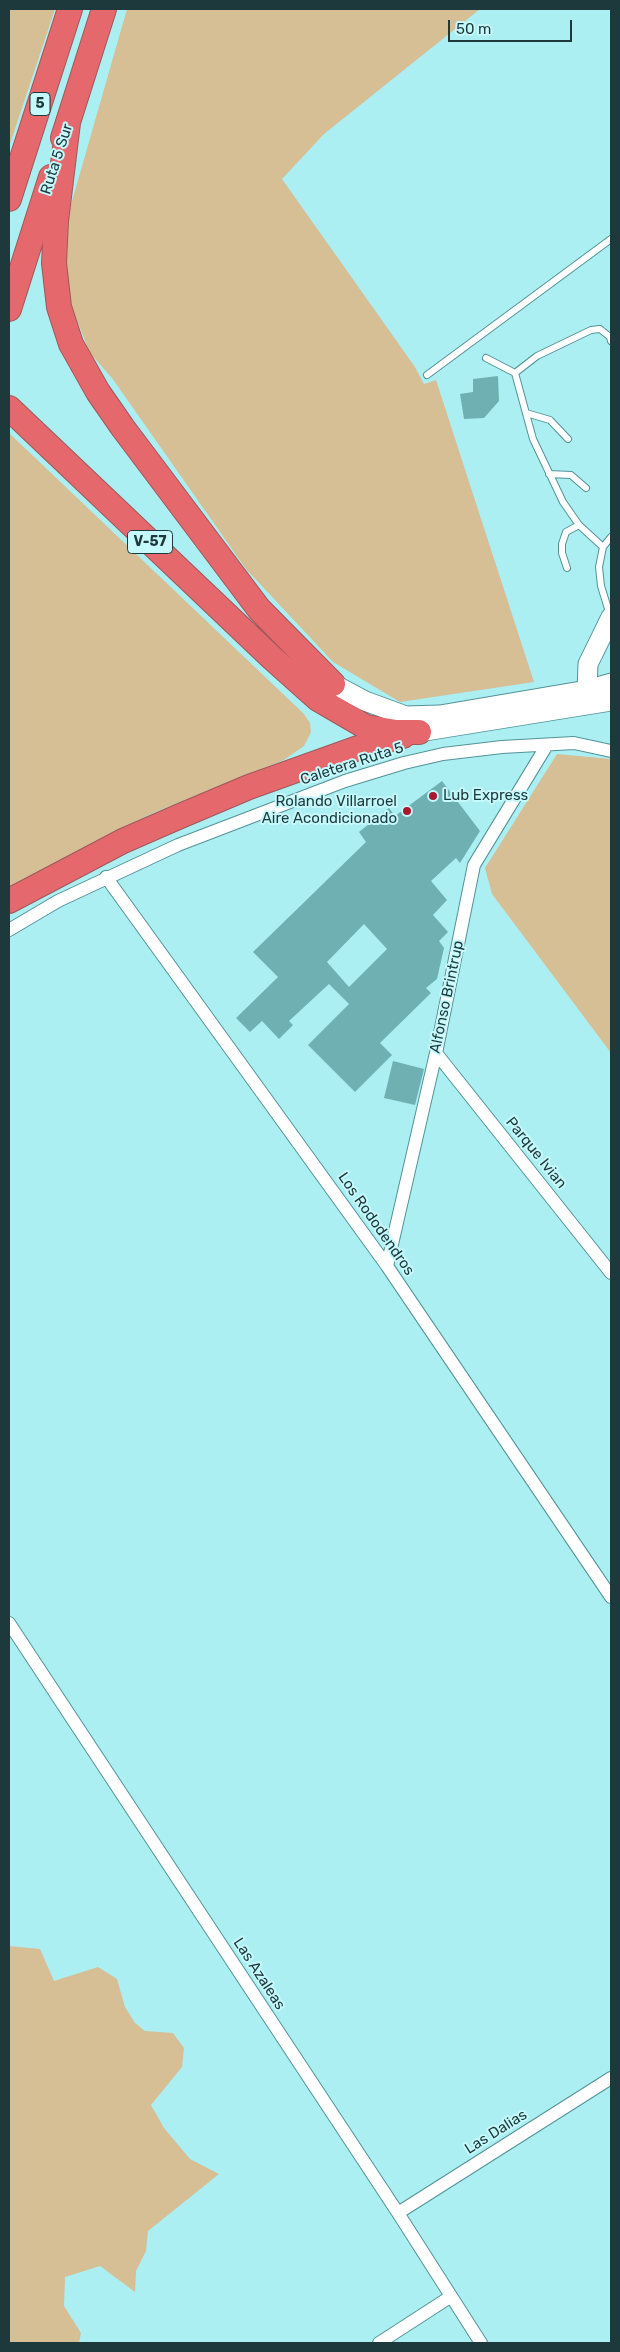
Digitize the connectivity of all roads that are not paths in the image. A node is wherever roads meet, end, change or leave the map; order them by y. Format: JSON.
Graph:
{"nodes":[{"id":1,"x":70,"y":9,"type":"edge"},
{"id":2,"x":104,"y":9,"type":"edge"},
{"id":3,"x":68,"y":123,"type":"junction"},
{"id":4,"x":9,"y":199,"type":"edge"},
{"id":5,"x":611,"y":239,"type":"edge"},
{"id":6,"x":9,"y":308,"type":"edge"},
{"id":7,"x":611,"y":341,"type":"edge"},
{"id":8,"x":486,"y":358,"type":"dead end"},
{"id":9,"x":515,"y":373,"type":"junction"},
{"id":10,"x":427,"y":375,"type":"dead end"},
{"id":11,"x":9,"y":408,"type":"edge"},
{"id":12,"x":526,"y":413,"type":"junction"},
{"id":13,"x":568,"y":439,"type":"dead end"},
{"id":14,"x":549,"y":474,"type":"junction"},
{"id":15,"x":586,"y":488,"type":"dead end"},
{"id":16,"x":579,"y":525,"type":"junction"},
{"id":17,"x":611,"y":537,"type":"edge"},
{"id":18,"x":603,"y":547,"type":"junction"},
{"id":19,"x":567,"y":568,"type":"dead end"},
{"id":20,"x":611,"y":617,"type":"edge"},
{"id":21,"x":271,"y":657,"type":"junction"},
{"id":22,"x":611,"y":683,"type":"edge"},
{"id":23,"x":333,"y":684,"type":"junction"},
{"id":24,"x":587,"y":690,"type":"junction"},
{"id":25,"x":611,"y":701,"type":"edge"},
{"id":26,"x":418,"y":732,"type":"junction"},
{"id":27,"x":547,"y":745,"type":"junction"},
{"id":28,"x":611,"y":752,"type":"edge"},
{"id":29,"x":106,"y":877,"type":"junction"},
{"id":30,"x":9,"y":901,"type":"edge"},
{"id":31,"x":9,"y":930,"type":"edge"},
{"id":32,"x":436,"y":1053,"type":"junction"},
{"id":33,"x":387,"y":1266,"type":"junction"},
{"id":34,"x":611,"y":1273,"type":"edge"},
{"id":35,"x":611,"y":1597,"type":"edge"},
{"id":36,"x":9,"y":1623,"type":"edge"},
{"id":37,"x":611,"y":2078,"type":"edge"},
{"id":38,"x":398,"y":2213,"type":"junction"},
{"id":39,"x":450,"y":2297,"type":"junction"},
{"id":40,"x":379,"y":2343,"type":"edge"},
{"id":41,"x":481,"y":2343,"type":"edge"}],
"edges":[{"from":1,"to":4,"type":"highway","number":"5"},
{"from":2,"to":3,"type":"highway","name":"Ruta 5 Sur","number":"5"},
{"from":3,"to":6,"type":"highway","name":"Ruta 5 Sur","number":"5"},
{"from":3,"to":23,"type":"highway"},
{"from":5,"to":10,"type":"lane"},
{"from":7,"to":9,"type":"lane"},
{"from":8,"to":9,"type":"lane"},
{"from":9,"to":12,"type":"lane"},
{"from":11,"to":21,"type":"highway","number":"V-57"},
{"from":12,"to":13,"type":"lane"},
{"from":12,"to":14,"type":"lane"},
{"from":14,"to":15,"type":"lane"},
{"from":14,"to":16,"type":"lane"},
{"from":16,"to":18,"type":"lane"},
{"from":16,"to":19,"type":"lane"},
{"from":17,"to":18,"type":"lane"},
{"from":18,"to":20,"type":"lane"},
{"from":20,"to":24,"type":"main road"},
{"from":21,"to":23,"type":"highway","number":"V-57"},
{"from":21,"to":26,"type":"highway","number":"V-57"},
{"from":22,"to":24,"type":"main road","number":"V-57"},
{"from":23,"to":24,"type":"main road","number":"V-57"},
{"from":25,"to":26,"type":"main road","number":"V-57"},
{"from":26,"to":30,"type":"highway"},
{"from":27,"to":28,"type":"street","name":"Caletera Ruta 5"},
{"from":27,"to":29,"type":"street","name":"Caletera Ruta 5"},
{"from":27,"to":32,"type":"street","name":"Alfonso Brintrup"},
{"from":29,"to":31,"type":"street","name":"Caletera Ruta 5"},
{"from":29,"to":33,"type":"street","name":"Los Rododendros"},
{"from":32,"to":33,"type":"street","name":"Alfonso Brintrup"},
{"from":32,"to":34,"type":"street","name":"Parque Ivian"},
{"from":33,"to":35,"type":"street","name":"Los Rododendros"},
{"from":36,"to":38,"type":"street","name":"Las Azaleas"},
{"from":37,"to":38,"type":"street","name":"Las Dalias"},
{"from":38,"to":39,"type":"street","name":"Las Azaleas"},
{"from":39,"to":40,"type":"street"},
{"from":39,"to":41,"type":"street","name":"Las Azaleas"}]}
